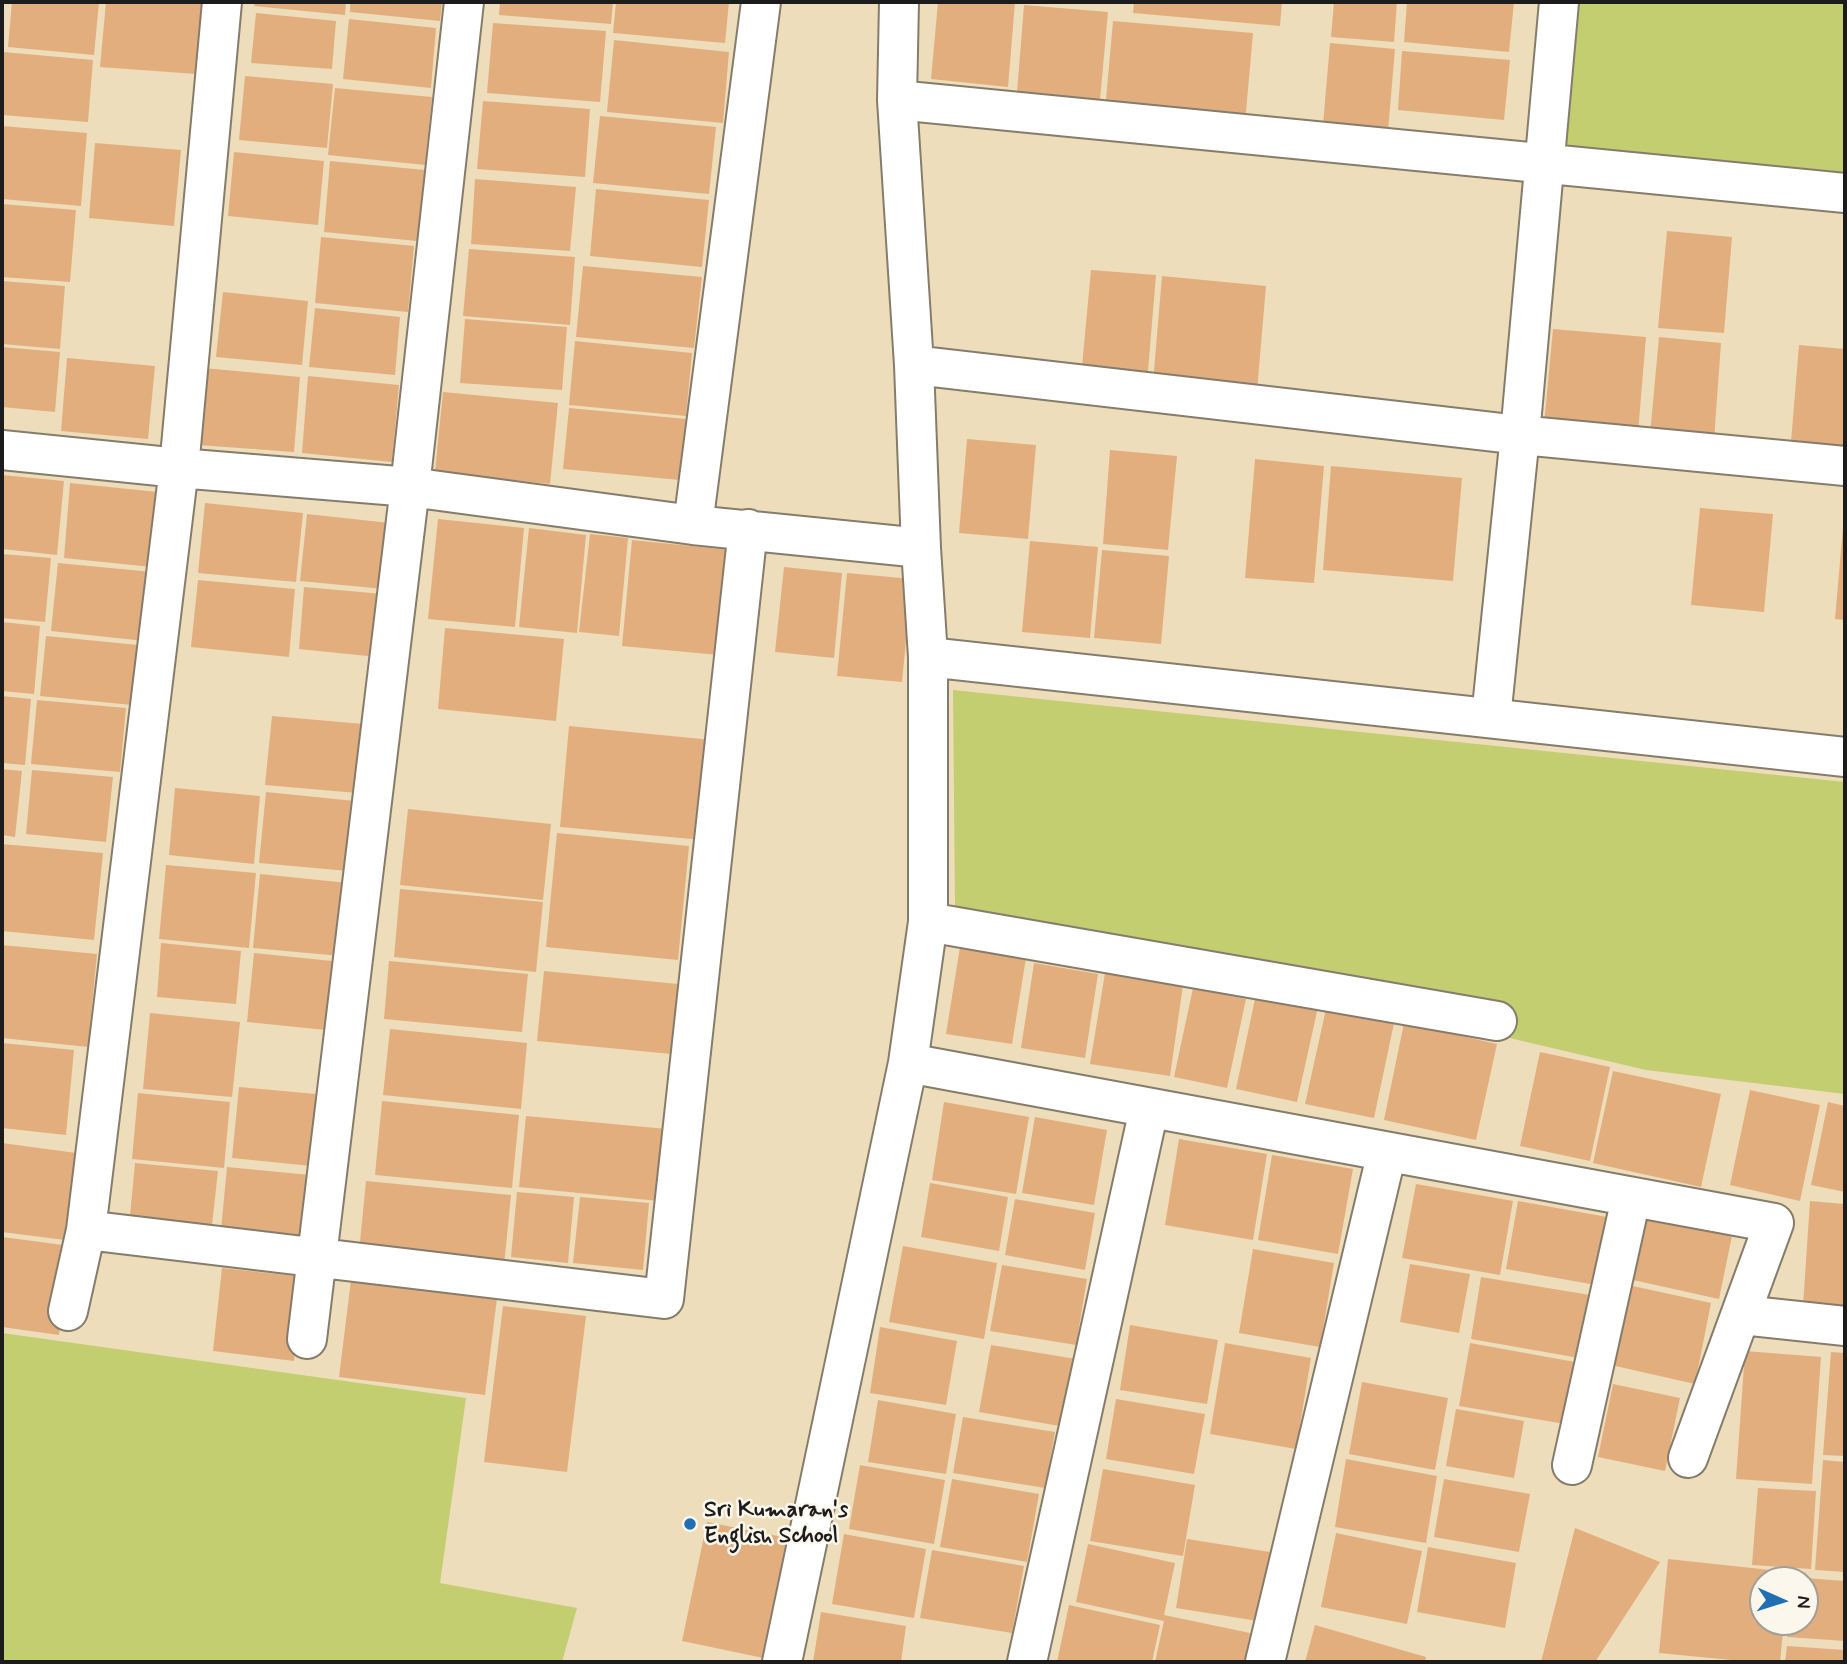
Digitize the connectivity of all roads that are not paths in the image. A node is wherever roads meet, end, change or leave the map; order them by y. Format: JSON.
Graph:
{"nodes":[{"id":1,"x":222,"y":2,"type":"edge"},
{"id":2,"x":464,"y":2,"type":"edge"},
{"id":3,"x":761,"y":2,"type":"edge"},
{"id":4,"x":898,"y":2,"type":"edge"},
{"id":5,"x":1559,"y":2,"type":"edge"},
{"id":6,"x":897,"y":100,"type":"junction"},
{"id":7,"x":1543,"y":164,"type":"junction"},
{"id":8,"x":1845,"y":192,"type":"edge"},
{"id":9,"x":914,"y":365,"type":"junction"},
{"id":10,"x":1520,"y":436,"type":"junction"},
{"id":11,"x":2,"y":450,"type":"edge"},
{"id":12,"x":1845,"y":466,"type":"edge"},
{"id":13,"x":179,"y":468,"type":"junction"},
{"id":14,"x":410,"y":487,"type":"junction"},
{"id":15,"x":693,"y":525,"type":"junction"},
{"id":16,"x":748,"y":529,"type":"junction"},
{"id":17,"x":921,"y":548,"type":"junction"},
{"id":18,"x":928,"y":657,"type":"junction"},
{"id":19,"x":1491,"y":718,"type":"junction"},
{"id":20,"x":1845,"y":757,"type":"edge"},
{"id":21,"x":928,"y":922,"type":"junction"},
{"id":22,"x":1497,"y":1021,"type":"dead end"},
{"id":23,"x":908,"y":1063,"type":"junction"},
{"id":24,"x":1149,"y":1109,"type":"junction"},
{"id":25,"x":1387,"y":1152,"type":"junction"},
{"id":26,"x":1631,"y":1198,"type":"junction"},
{"id":27,"x":86,"y":1230,"type":"junction"},
{"id":28,"x":316,"y":1256,"type":"junction"},
{"id":29,"x":68,"y":1311,"type":"dead end"},
{"id":30,"x":1742,"y":1315,"type":"junction"},
{"id":31,"x":1845,"y":1326,"type":"edge"},
{"id":32,"x":307,"y":1339,"type":"dead end"},
{"id":33,"x":1688,"y":1458,"type":"dead end"},
{"id":34,"x":1572,"y":1465,"type":"dead end"},
{"id":35,"x":782,"y":1662,"type":"edge"},
{"id":36,"x":1027,"y":1662,"type":"edge"},
{"id":37,"x":1265,"y":1662,"type":"edge"}],
"edges":[{"from":1,"to":13,"type":"street"},
{"from":2,"to":14,"type":"street"},
{"from":3,"to":15,"type":"street"},
{"from":4,"to":6,"type":"street"},
{"from":5,"to":7,"type":"street"},
{"from":6,"to":7,"type":"street"},
{"from":6,"to":9,"type":"street"},
{"from":7,"to":8,"type":"street"},
{"from":7,"to":10,"type":"street"},
{"from":9,"to":10,"type":"street"},
{"from":9,"to":17,"type":"street"},
{"from":10,"to":12,"type":"street"},
{"from":10,"to":19,"type":"street"},
{"from":11,"to":13,"type":"street"},
{"from":13,"to":14,"type":"street"},
{"from":13,"to":27,"type":"street"},
{"from":14,"to":15,"type":"street"},
{"from":14,"to":28,"type":"street"},
{"from":15,"to":16,"type":"street"},
{"from":16,"to":17,"type":"street"},
{"from":16,"to":28,"type":"street"},
{"from":17,"to":18,"type":"street"},
{"from":18,"to":19,"type":"street"},
{"from":18,"to":21,"type":"street"},
{"from":19,"to":20,"type":"street"},
{"from":21,"to":22,"type":"street"},
{"from":21,"to":23,"type":"street"},
{"from":23,"to":24,"type":"street"},
{"from":23,"to":35,"type":"street"},
{"from":24,"to":25,"type":"street"},
{"from":24,"to":36,"type":"street"},
{"from":25,"to":26,"type":"street"},
{"from":25,"to":37,"type":"street"},
{"from":26,"to":30,"type":"street"},
{"from":26,"to":34,"type":"street"},
{"from":27,"to":28,"type":"street"},
{"from":27,"to":29,"type":"street"},
{"from":28,"to":32,"type":"street"},
{"from":30,"to":31,"type":"street"},
{"from":30,"to":33,"type":"street"}]}
